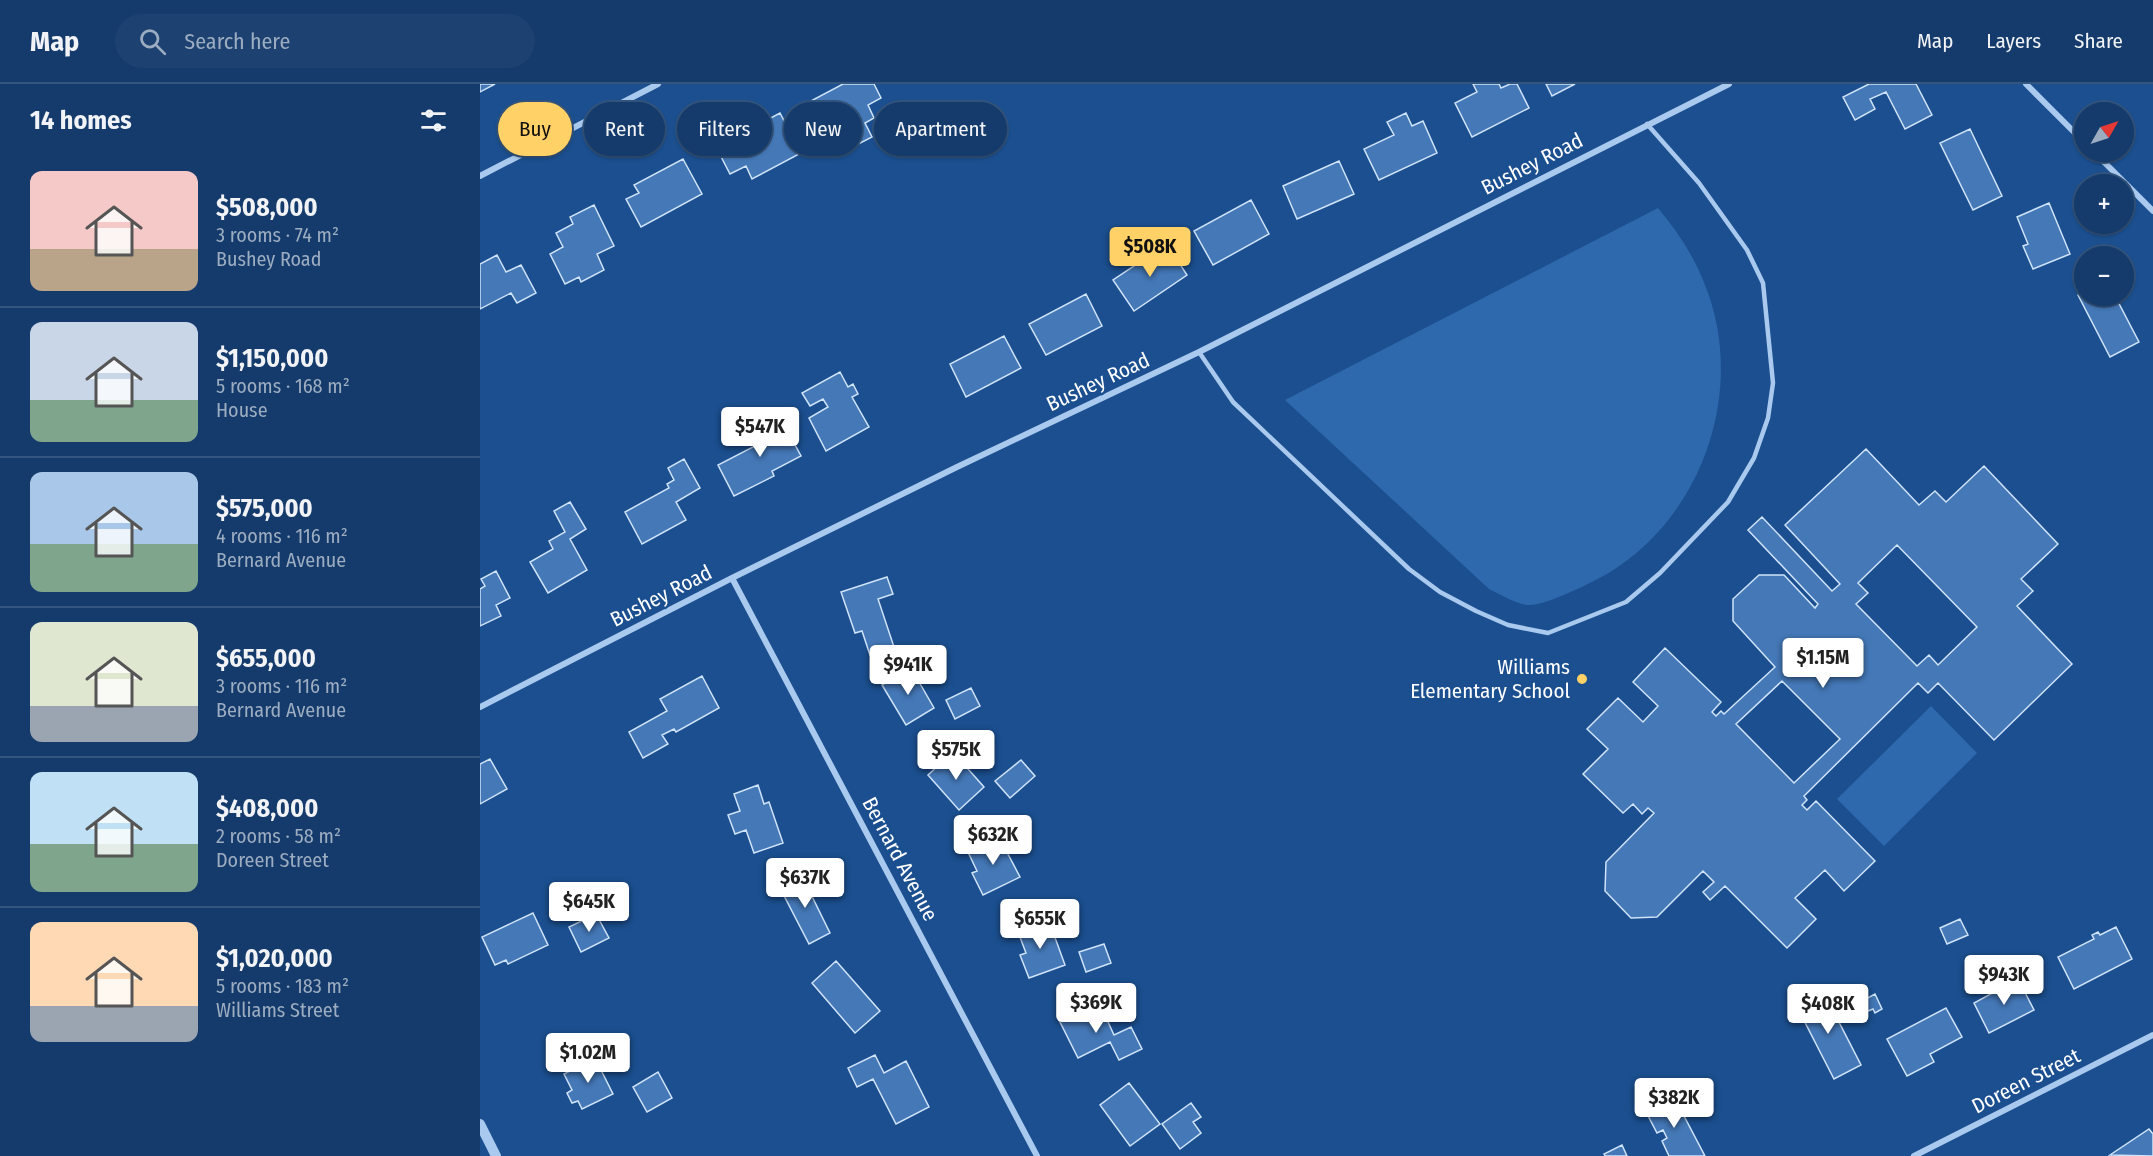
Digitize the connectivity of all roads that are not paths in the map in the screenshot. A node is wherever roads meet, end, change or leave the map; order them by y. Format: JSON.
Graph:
{"nodes":[{"id":1,"x":658,"y":84,"type":"edge"},
{"id":2,"x":1729,"y":84,"type":"edge"},
{"id":3,"x":2026,"y":84,"type":"edge"},
{"id":4,"x":1647,"y":124,"type":"junction"},
{"id":5,"x":2074,"y":132,"type":"edge"},
{"id":6,"x":2104,"y":162,"type":"edge"},
{"id":7,"x":480,"y":176,"type":"edge"},
{"id":8,"x":2153,"y":211,"type":"edge"},
{"id":9,"x":1199,"y":352,"type":"junction"},
{"id":10,"x":732,"y":578,"type":"junction"},
{"id":11,"x":480,"y":707,"type":"edge"},
{"id":12,"x":2153,"y":1035,"type":"edge"},
{"id":13,"x":480,"y":1124,"type":"edge"},
{"id":14,"x":496,"y":1156,"type":"edge"},
{"id":15,"x":1037,"y":1156,"type":"edge"},
{"id":16,"x":1914,"y":1156,"type":"edge"}],
"edges":[{"from":1,"to":7,"type":"street"},
{"from":2,"to":4,"type":"street","name":"Bushey Road"},
{"from":3,"to":5,"type":"street"},
{"from":4,"to":9,"type":"street","name":"Bushey Road"},
{"from":4,"to":9,"type":"lane"},
{"from":6,"to":8,"type":"street"},
{"from":9,"to":10,"type":"street","name":"Bushey Road"},
{"from":10,"to":11,"type":"street","name":"Bushey Road"},
{"from":10,"to":15,"type":"street","name":"Bernard Avenue"},
{"from":12,"to":16,"type":"street","name":"Doreen Street"},
{"from":13,"to":14,"type":"street"}]}
